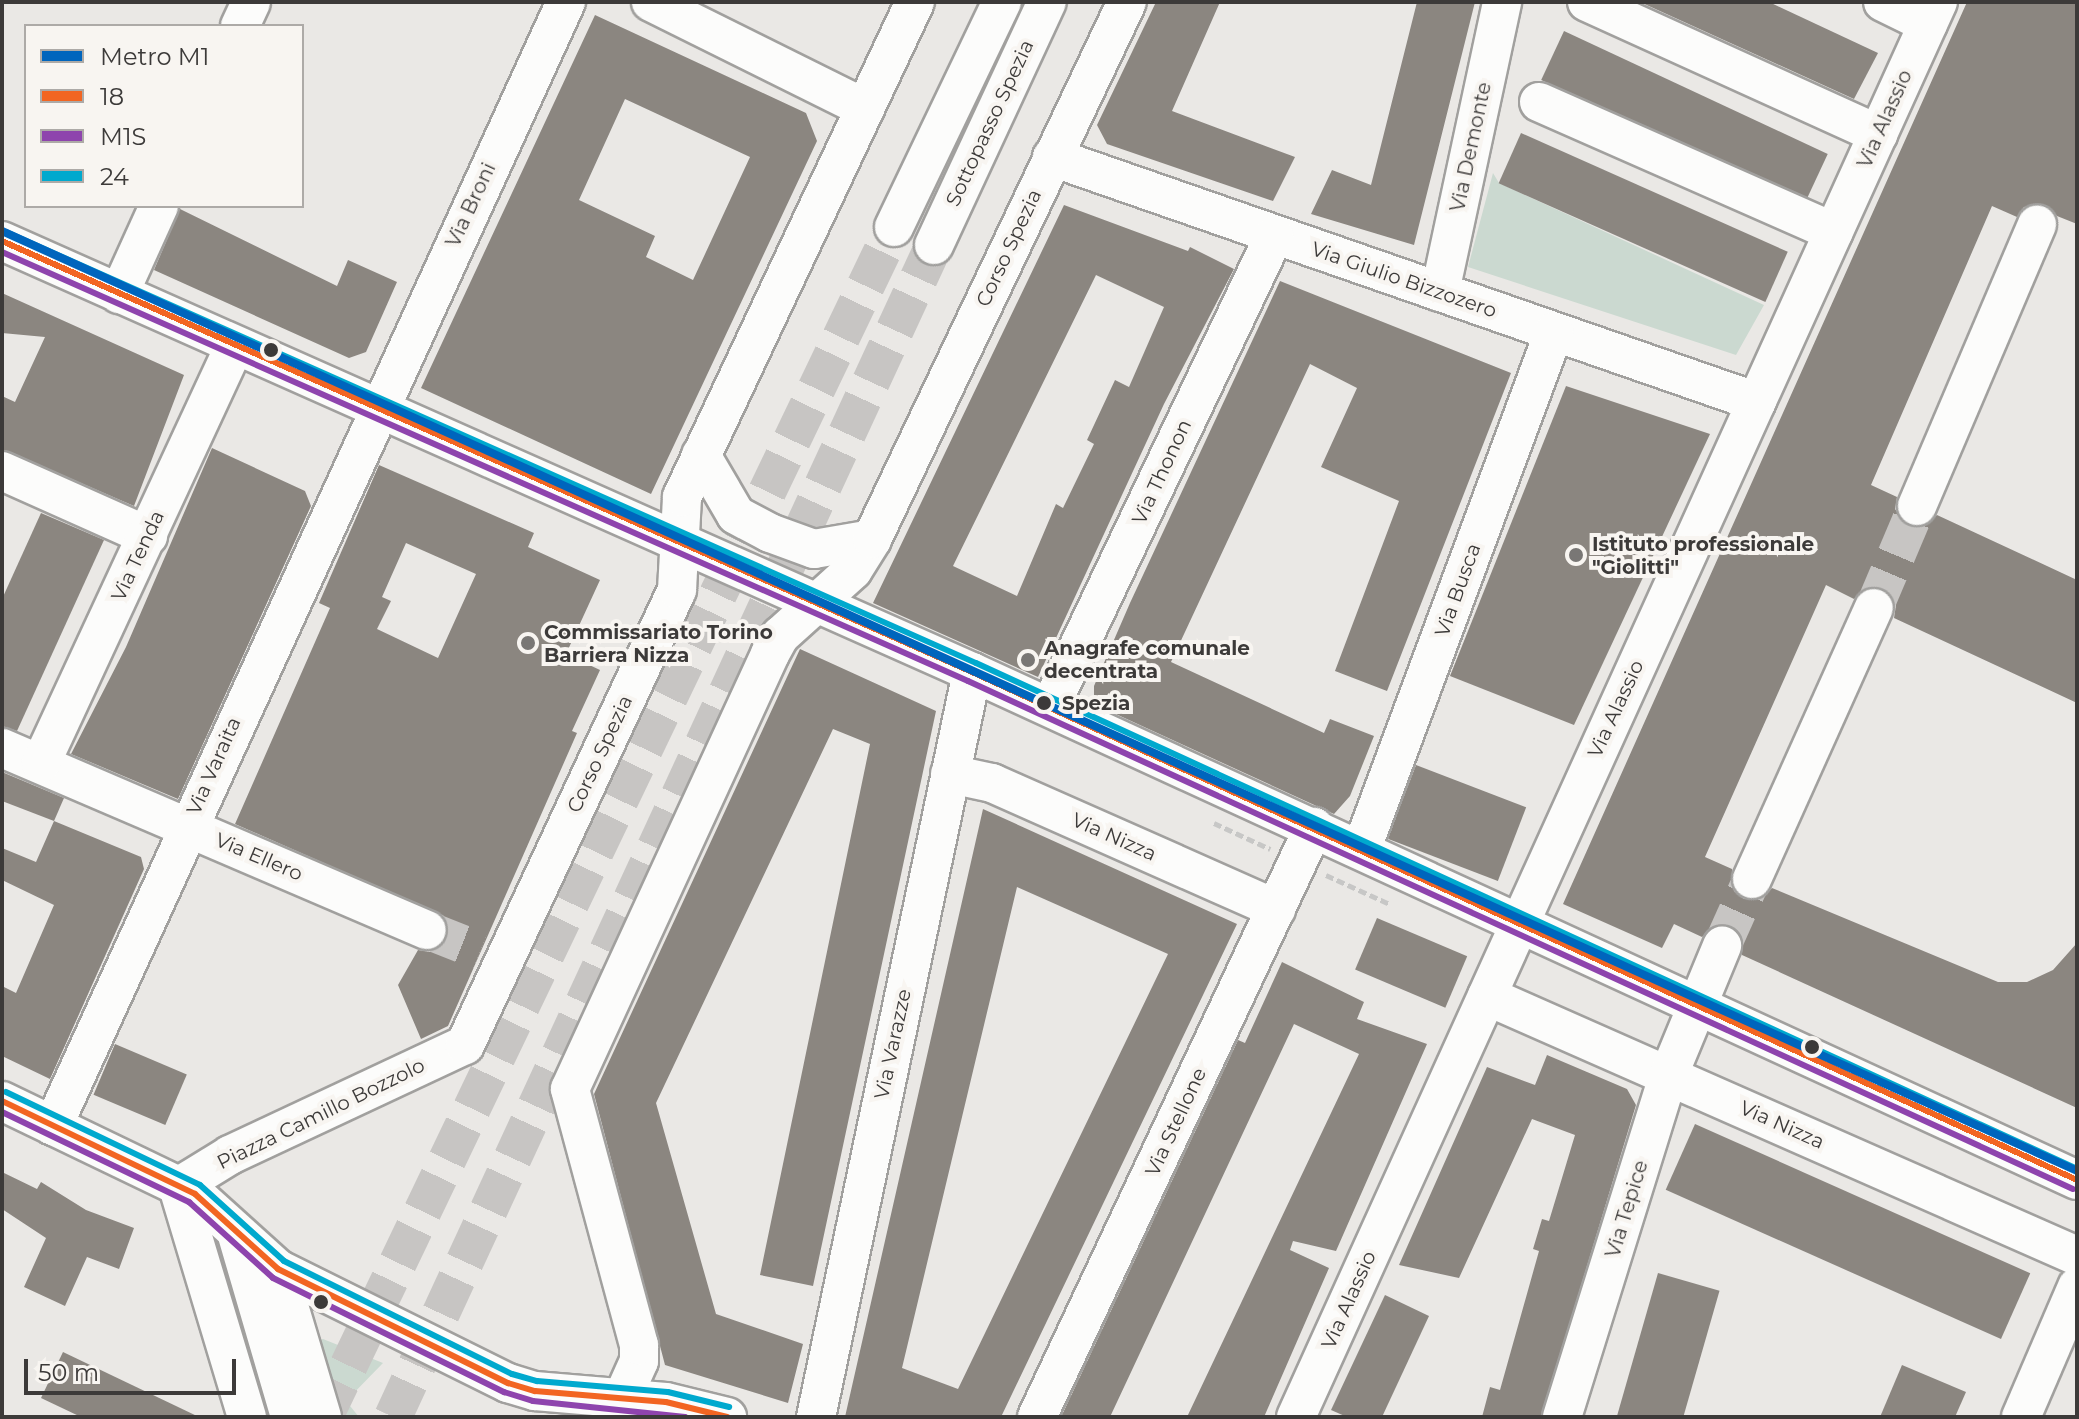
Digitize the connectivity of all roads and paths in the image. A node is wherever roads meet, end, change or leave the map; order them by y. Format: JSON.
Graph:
{"nodes":[{"id":1,"x":251,"y":2,"type":"edge"},
{"id":2,"x":566,"y":2,"type":"edge"},
{"id":3,"x":651,"y":2,"type":"edge"},
{"id":4,"x":915,"y":2,"type":"edge"},
{"id":5,"x":1002,"y":2,"type":"edge"},
{"id":6,"x":1047,"y":2,"type":"edge"},
{"id":7,"x":1127,"y":2,"type":"edge"},
{"id":8,"x":1502,"y":2,"type":"edge"},
{"id":9,"x":1587,"y":2,"type":"edge"},
{"id":10,"x":1883,"y":2,"type":"edge"},
{"id":11,"x":1933,"y":13,"type":"edge"},
{"id":12,"x":241,"y":24,"type":"edge"},
{"id":13,"x":1539,"y":102,"type":"dead end"},
{"id":14,"x":865,"y":108,"type":"junction"},
{"id":15,"x":1878,"y":134,"type":"junction"},
{"id":16,"x":1052,"y":157,"type":"junction"},
{"id":17,"x":158,"y":208,"type":"edge"},
{"id":18,"x":2037,"y":225,"type":"dead end"},
{"id":19,"x":894,"y":227,"type":"tunnel mouth"},
{"id":20,"x":1834,"y":232,"type":"junction"},
{"id":21,"x":1274,"y":236,"type":"junction"},
{"id":22,"x":2,"y":241,"type":"edge"},
{"id":23,"x":934,"y":245,"type":"tunnel mouth"},
{"id":24,"x":1440,"y":292,"type":"junction"},
{"id":25,"x":119,"y":294,"type":"junction"},
{"id":26,"x":1554,"y":332,"type":"junction"},
{"id":27,"x":234,"y":348,"type":"junction"},
{"id":28,"x":1757,"y":402,"type":"junction"},
{"id":29,"x":377,"y":408,"type":"junction"},
{"id":30,"x":701,"y":455,"type":"junction"},
{"id":31,"x":2,"y":471,"type":"edge"},
{"id":32,"x":1917,"y":506,"type":"tunnel mouth"},
{"id":33,"x":148,"y":536,"type":"junction"},
{"id":34,"x":872,"y":539,"type":"junction"},
{"id":35,"x":681,"y":542,"type":"junction"},
{"id":36,"x":819,"y":604,"type":"junction"},
{"id":37,"x":1874,"y":608,"type":"tunnel mouth"},
{"id":38,"x":972,"y":672,"type":"junction"},
{"id":39,"x":1050,"y":707,"type":"junction"},
{"id":40,"x":2,"y":748,"type":"edge"},
{"id":41,"x":41,"y":763,"type":"junction"},
{"id":42,"x":950,"y":774,"type":"junction"},
{"id":43,"x":187,"y":825,"type":"junction"},
{"id":44,"x":1314,"y":827,"type":"junction"},
{"id":45,"x":1362,"y":848,"type":"junction"},
{"id":46,"x":1752,"y":879,"type":"tunnel mouth"},
{"id":47,"x":1276,"y":909,"type":"junction"},
{"id":48,"x":1520,"y":919,"type":"junction"},
{"id":49,"x":427,"y":930,"type":"tunnel mouth"},
{"id":50,"x":1722,"y":946,"type":"tunnel mouth"},
{"id":51,"x":1487,"y":996,"type":"junction"},
{"id":52,"x":1697,"y":1002,"type":"junction"},
{"id":53,"x":465,"y":1045,"type":"joint"},
{"id":54,"x":1669,"y":1074,"type":"junction"},
{"id":55,"x":2,"y":1101,"type":"edge"},
{"id":56,"x":53,"y":1126,"type":"junction"},
{"id":57,"x":2077,"y":1180,"type":"edge"},
{"id":58,"x":178,"y":1187,"type":"junction"},
{"id":59,"x":236,"y":1229,"type":"junction"},
{"id":60,"x":2077,"y":1256,"type":"edge"},
{"id":61,"x":278,"y":1269,"type":"junction"},
{"id":62,"x":2077,"y":1287,"type":"edge"},
{"id":63,"x":618,"y":1407,"type":"edge"},
{"id":64,"x":247,"y":1417,"type":"edge"},
{"id":65,"x":290,"y":1417,"type":"edge"},
{"id":66,"x":322,"y":1417,"type":"edge"},
{"id":67,"x":727,"y":1417,"type":"edge"},
{"id":68,"x":816,"y":1417,"type":"edge"},
{"id":69,"x":1037,"y":1417,"type":"edge"},
{"id":70,"x":1296,"y":1417,"type":"edge"},
{"id":71,"x":1562,"y":1417,"type":"edge"},
{"id":72,"x":2021,"y":1417,"type":"edge"}],
"edges":[{"from":1,"to":12,"type":"street"},
{"from":2,"to":29,"type":"street","name":"Via Broni"},
{"from":3,"to":14,"type":"street"},
{"from":4,"to":14,"type":"street","name":"Corso Spezia"},
{"from":5,"to":19,"type":"street","name":"Sottopasso Spezia"},
{"from":6,"to":23,"type":"street","name":"Sottopasso Spezia"},
{"from":7,"to":16,"type":"street","name":"Corso Spezia"},
{"from":8,"to":24,"type":"street","name":"Via Demonte"},
{"from":9,"to":15,"type":"street"},
{"from":10,"to":11,"type":"street"},
{"from":11,"to":15,"type":"street","name":"Via Alassio"},
{"from":13,"to":20,"type":"street"},
{"from":14,"to":30,"type":"street","name":"Corso Spezia"},
{"from":15,"to":20,"type":"street","name":"Via Alassio"},
{"from":16,"to":21,"type":"street","name":"Via Giulio Bizzozero"},
{"from":16,"to":34,"type":"street","name":"Corso Spezia"},
{"from":17,"to":25,"type":"street"},
{"from":18,"to":32,"type":"street"},
{"from":20,"to":28,"type":"street","name":"Via Alassio"},
{"from":21,"to":24,"type":"street","name":"Via Giulio Bizzozero"},
{"from":21,"to":39,"type":"street","name":"Via Thonon"},
{"from":22,"to":25,"type":"street"},
{"from":24,"to":26,"type":"street","name":"Via Giulio Bizzozero"},
{"from":25,"to":27,"type":"street"},
{"from":26,"to":28,"type":"street","name":"Via Giulio Bizzozero"},
{"from":26,"to":45,"type":"street","name":"Via Busca"},
{"from":27,"to":29,"type":"street"},
{"from":27,"to":33,"type":"street","name":"Via Tenda"},
{"from":28,"to":48,"type":"street","name":"Via Alassio"},
{"from":29,"to":35,"type":"street"},
{"from":29,"to":43,"type":"street","name":"Via Varaita"},
{"from":30,"to":34,"type":"street"},
{"from":30,"to":35,"type":"street","name":"Corso Spezia"},
{"from":31,"to":33,"type":"street"},
{"from":33,"to":41,"type":"street","name":"Via Tenda"},
{"from":34,"to":36,"type":"street","name":"Corso Spezia"},
{"from":35,"to":36,"type":"street"},
{"from":35,"to":53,"type":"street","name":"Corso Spezia"},
{"from":36,"to":38,"type":"street"},
{"from":36,"to":63,"type":"street","name":"Corso Spezia"},
{"from":37,"to":46,"type":"street"},
{"from":38,"to":39,"type":"street"},
{"from":38,"to":42,"type":"street","name":"Via Varazze"},
{"from":39,"to":44,"type":"street"},
{"from":40,"to":41,"type":"street","name":"Via Ellero"},
{"from":41,"to":43,"type":"street","name":"Via Ellero"},
{"from":42,"to":47,"type":"street","name":"Via Nizza"},
{"from":42,"to":68,"type":"street","name":"Via Varazze"},
{"from":43,"to":49,"type":"street","name":"Via Ellero"},
{"from":43,"to":56,"type":"street","name":"Via Varaita"},
{"from":44,"to":45,"type":"street"},
{"from":44,"to":47,"type":"street","name":"Via Stellone"},
{"from":45,"to":48,"type":"street"},
{"from":47,"to":69,"type":"street","name":"Via Stellone"},
{"from":48,"to":51,"type":"street","name":"Via Alassio"},
{"from":48,"to":52,"type":"street"},
{"from":50,"to":52,"type":"street","name":"Via Tepice"},
{"from":51,"to":54,"type":"street","name":"Via Nizza"},
{"from":51,"to":70,"type":"street","name":"Via Alassio"},
{"from":52,"to":54,"type":"street","name":"Via Tepice"},
{"from":52,"to":57,"type":"street"},
{"from":53,"to":58,"type":"street","name":"Piazza Camillo Bozzolo"},
{"from":54,"to":60,"type":"street","name":"Via Nizza"},
{"from":54,"to":71,"type":"street","name":"Via Tepice"},
{"from":55,"to":56,"type":"street"},
{"from":56,"to":58,"type":"street"},
{"from":58,"to":59,"type":"street"},
{"from":58,"to":64,"type":"street"},
{"from":59,"to":61,"type":"street"},
{"from":59,"to":65,"type":"street"},
{"from":61,"to":63,"type":"street"},
{"from":61,"to":66,"type":"street"},
{"from":62,"to":72,"type":"street"},
{"from":63,"to":67,"type":"street"}]}
